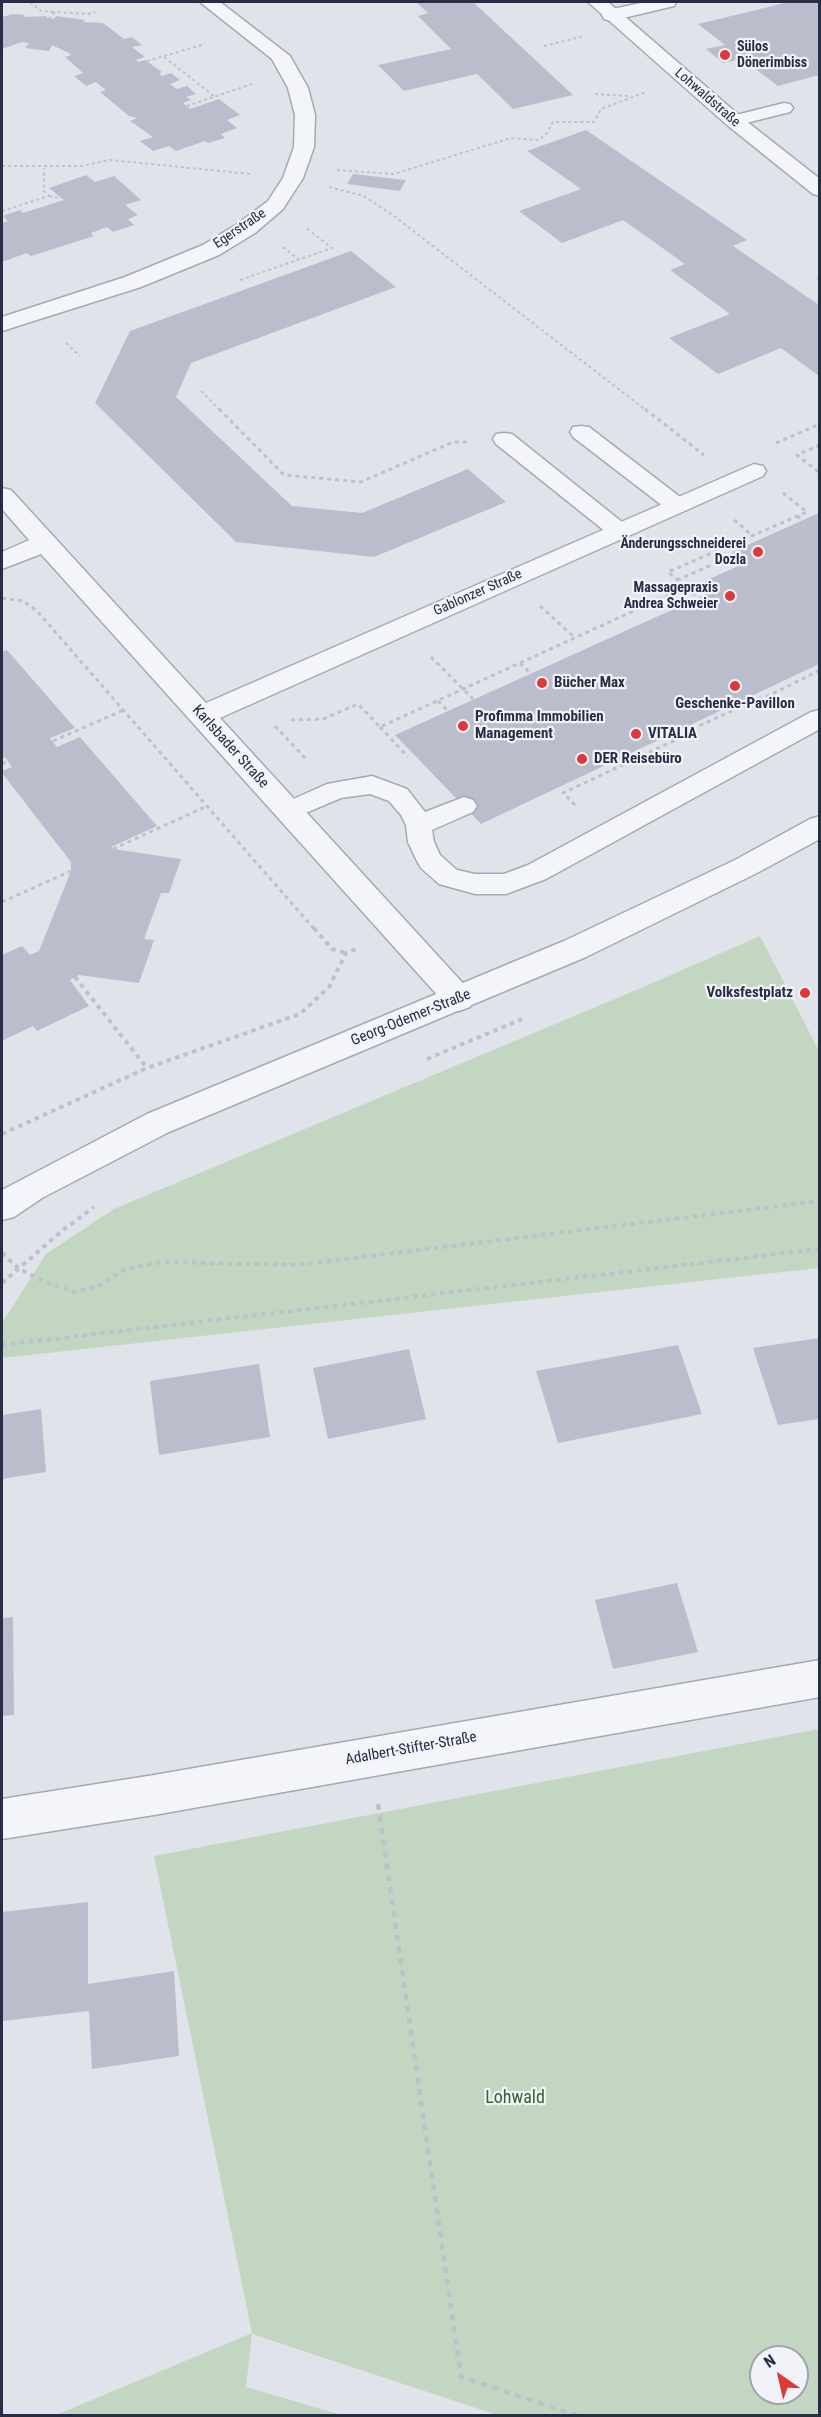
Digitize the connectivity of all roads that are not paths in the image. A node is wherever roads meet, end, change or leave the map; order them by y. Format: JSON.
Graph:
{"nodes":[{"id":1,"x":209,"y":2,"type":"edge"},
{"id":2,"x":667,"y":2,"type":"edge"},
{"id":3,"x":604,"y":8,"type":"edge"},
{"id":4,"x":784,"y":108,"type":"dead end"},
{"id":5,"x":734,"y":121,"type":"junction"},
{"id":6,"x":819,"y":190,"type":"edge"},
{"id":7,"x":2,"y":324,"type":"edge"},
{"id":8,"x":581,"y":432,"type":"dead end"},
{"id":9,"x":504,"y":439,"type":"road end"},
{"id":10,"x":745,"y":475,"type":"road end"},
{"id":11,"x":2,"y":495,"type":"edge"},
{"id":12,"x":676,"y":505,"type":"junction"},
{"id":13,"x":619,"y":531,"type":"junction"},
{"id":14,"x":45,"y":543,"type":"junction"},
{"id":15,"x":2,"y":561,"type":"edge"},
{"id":16,"x":202,"y":716,"type":"junction"},
{"id":17,"x":819,"y":718,"type":"edge"},
{"id":18,"x":464,"y":806,"type":"dead end"},
{"id":19,"x":289,"y":811,"type":"junction"},
{"id":20,"x":419,"y":825,"type":"junction"},
{"id":21,"x":819,"y":826,"type":"edge"},
{"id":22,"x":459,"y":999,"type":"junction"},
{"id":23,"x":2,"y":1206,"type":"edge"},
{"id":24,"x":819,"y":1678,"type":"edge"},
{"id":25,"x":2,"y":1819,"type":"edge"}],
"edges":[{"from":1,"to":7,"type":"street","name":"Egerstraße"},
{"from":2,"to":3,"type":"street"},
{"from":3,"to":5,"type":"street","name":"Lohwaldstraße"},
{"from":4,"to":5,"type":"lane"},
{"from":5,"to":6,"type":"street","name":"Lohwaldstraße"},
{"from":8,"to":12,"type":"lane"},
{"from":9,"to":13,"type":"lane"},
{"from":10,"to":12,"type":"street","name":"Gablonzer Straße"},
{"from":11,"to":14,"type":"street","name":"Karlsbader Straße"},
{"from":12,"to":13,"type":"street","name":"Gablonzer Straße"},
{"from":13,"to":16,"type":"street","name":"Gablonzer Straße"},
{"from":14,"to":15,"type":"street"},
{"from":14,"to":16,"type":"street","name":"Karlsbader Straße"},
{"from":16,"to":19,"type":"street","name":"Karlsbader Straße"},
{"from":17,"to":20,"type":"lane"},
{"from":18,"to":20,"type":"lane"},
{"from":19,"to":20,"type":"lane"},
{"from":19,"to":22,"type":"street","name":"Karlsbader Straße"},
{"from":21,"to":22,"type":"street","name":"Georg-Odemer-Straße"},
{"from":22,"to":23,"type":"street","name":"Georg-Odemer-Straße"},
{"from":24,"to":25,"type":"street","name":"Adalbert-Stifter-Straße"}]}
